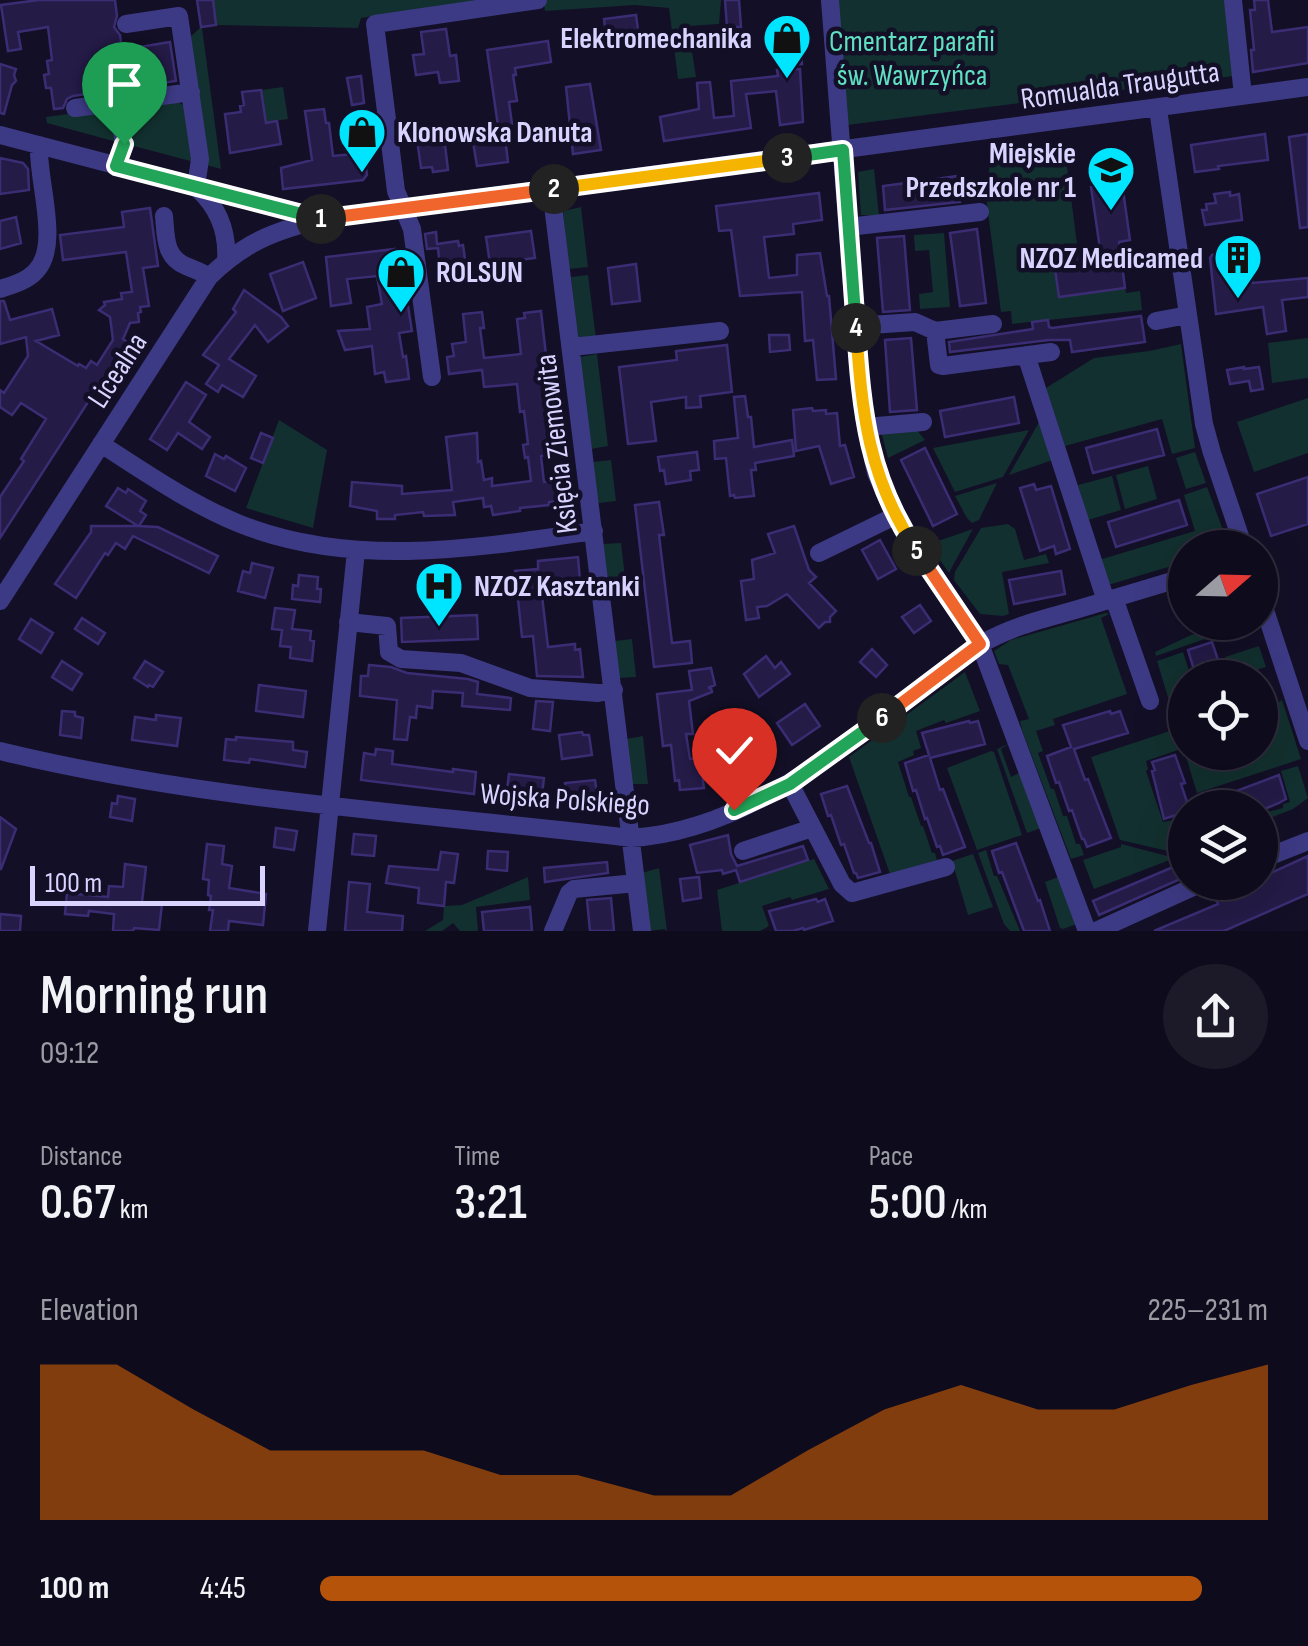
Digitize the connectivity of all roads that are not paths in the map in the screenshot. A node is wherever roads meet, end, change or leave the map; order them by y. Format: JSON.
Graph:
{"nodes":[{"id":1,"x":538,"y":0,"type":"edge"},
{"id":2,"x":830,"y":0,"type":"edge"},
{"id":3,"x":1233,"y":0,"type":"edge"},
{"id":4,"x":181,"y":8,"type":"edge"},
{"id":5,"x":126,"y":24,"type":"dead end"},
{"id":6,"x":1308,"y":87,"type":"edge"},
{"id":7,"x":191,"y":92,"type":"junction"},
{"id":8,"x":1243,"y":96,"type":"junction"},
{"id":9,"x":117,"y":102,"type":"junction"},
{"id":10,"x":75,"y":108,"type":"dead end"},
{"id":11,"x":1158,"y":108,"type":"junction"},
{"id":12,"x":0,"y":135,"type":"edge"},
{"id":13,"x":39,"y":145,"type":"junction"},
{"id":14,"x":843,"y":150,"type":"junction"},
{"id":15,"x":116,"y":166,"type":"junction"},
{"id":16,"x":196,"y":187,"type":"junction"},
{"id":17,"x":552,"y":189,"type":"junction"},
{"id":18,"x":404,"y":209,"type":"junction"},
{"id":19,"x":980,"y":212,"type":"dead end"},
{"id":20,"x":164,"y":216,"type":"dead end"},
{"id":21,"x":322,"y":219,"type":"junction"},
{"id":22,"x":848,"y":227,"type":"junction"},
{"id":23,"x":226,"y":261,"type":"junction"},
{"id":24,"x":209,"y":277,"type":"junction"},
{"id":25,"x":0,"y":289,"type":"edge"},
{"id":26,"x":1188,"y":316,"type":"junction"},
{"id":27,"x":1156,"y":321,"type":"dead end"},
{"id":28,"x":993,"y":324,"type":"dead end"},
{"id":29,"x":856,"y":326,"type":"junction"},
{"id":30,"x":720,"y":330,"type":"dead end"},
{"id":31,"x":935,"y":331,"type":"junction"},
{"id":32,"x":572,"y":347,"type":"junction"},
{"id":33,"x":1051,"y":352,"type":"dead end"},
{"id":34,"x":1026,"y":355,"type":"junction"},
{"id":35,"x":432,"y":377,"type":"dead end"},
{"id":36,"x":923,"y":422,"type":"dead end"},
{"id":37,"x":866,"y":428,"type":"junction"},
{"id":38,"x":101,"y":444,"type":"junction"},
{"id":39,"x":895,"y":516,"type":"junction"},
{"id":40,"x":1238,"y":530,"type":"edge"},
{"id":41,"x":594,"y":531,"type":"junction"},
{"id":42,"x":356,"y":551,"type":"junction"},
{"id":43,"x":819,"y":553,"type":"dead end"},
{"id":44,"x":1168,"y":582,"type":"edge"},
{"id":45,"x":1110,"y":600,"type":"junction"},
{"id":46,"x":0,"y":602,"type":"edge"},
{"id":47,"x":348,"y":622,"type":"junction"},
{"id":48,"x":1275,"y":640,"type":"edge"},
{"id":49,"x":980,"y":644,"type":"junction"},
{"id":50,"x":614,"y":690,"type":"junction"},
{"id":51,"x":1150,"y":701,"type":"dead end"},
{"id":52,"x":1308,"y":741,"type":"edge"},
{"id":53,"x":0,"y":752,"type":"edge"},
{"id":54,"x":790,"y":784,"type":"junction"},
{"id":55,"x":329,"y":804,"type":"junction"},
{"id":56,"x":812,"y":828,"type":"junction"},
{"id":57,"x":631,"y":838,"type":"junction"},
{"id":58,"x":1308,"y":841,"type":"edge"},
{"id":59,"x":743,"y":851,"type":"dead end"},
{"id":60,"x":1278,"y":853,"type":"edge"},
{"id":61,"x":946,"y":867,"type":"dead end"},
{"id":62,"x":636,"y":883,"type":"junction"},
{"id":63,"x":1168,"y":898,"type":"edge"},
{"id":64,"x":317,"y":931,"type":"edge"},
{"id":65,"x":553,"y":931,"type":"edge"},
{"id":66,"x":642,"y":931,"type":"edge"},
{"id":67,"x":1087,"y":931,"type":"edge"},
{"id":68,"x":1096,"y":931,"type":"edge"}],
"edges":[{"from":1,"to":18,"type":"street"},
{"from":2,"to":14,"type":"street"},
{"from":3,"to":8,"type":"street"},
{"from":4,"to":5,"type":"street"},
{"from":4,"to":7,"type":"street"},
{"from":6,"to":8,"type":"street","name":"Romualda Traugutta"},
{"from":7,"to":9,"type":"street"},
{"from":7,"to":16,"type":"street"},
{"from":8,"to":11,"type":"street","name":"Romualda Traugutta"},
{"from":9,"to":10,"type":"street"},
{"from":9,"to":15,"type":"street"},
{"from":11,"to":14,"type":"street","name":"Romualda Traugutta"},
{"from":11,"to":26,"type":"street"},
{"from":12,"to":13,"type":"street"},
{"from":13,"to":15,"type":"street"},
{"from":13,"to":25,"type":"street"},
{"from":14,"to":17,"type":"street","name":"Romualda Traugutta"},
{"from":14,"to":22,"type":"street"},
{"from":15,"to":16,"type":"street"},
{"from":16,"to":21,"type":"street"},
{"from":16,"to":23,"type":"street"},
{"from":17,"to":18,"type":"street","name":"Romualda Traugutta"},
{"from":17,"to":32,"type":"street","name":"Księcia Ziemowita"},
{"from":18,"to":21,"type":"street","name":"Romualda Traugutta"},
{"from":18,"to":35,"type":"street"},
{"from":19,"to":22,"type":"street"},
{"from":20,"to":24,"type":"street"},
{"from":21,"to":23,"type":"street","name":"Licealna"},
{"from":22,"to":29,"type":"street"},
{"from":23,"to":24,"type":"street","name":"Licealna"},
{"from":24,"to":38,"type":"street","name":"Licealna"},
{"from":26,"to":27,"type":"street"},
{"from":26,"to":40,"type":"street"},
{"from":28,"to":31,"type":"street"},
{"from":29,"to":31,"type":"street"},
{"from":29,"to":37,"type":"street"},
{"from":30,"to":32,"type":"street"},
{"from":31,"to":34,"type":"street"},
{"from":32,"to":41,"type":"street","name":"Księcia Ziemowita"},
{"from":33,"to":34,"type":"street"},
{"from":34,"to":45,"type":"street"},
{"from":36,"to":37,"type":"street"},
{"from":37,"to":39,"type":"street"},
{"from":38,"to":42,"type":"street"},
{"from":38,"to":46,"type":"street","name":"Licealna"},
{"from":39,"to":43,"type":"street"},
{"from":39,"to":49,"type":"street"},
{"from":41,"to":42,"type":"street"},
{"from":41,"to":50,"type":"street","name":"Księcia Ziemowita"},
{"from":42,"to":47,"type":"street"},
{"from":44,"to":45,"type":"street","name":"Wojska Polskiego"},
{"from":45,"to":49,"type":"street","name":"Wojska Polskiego"},
{"from":45,"to":51,"type":"street"},
{"from":47,"to":50,"type":"street"},
{"from":47,"to":55,"type":"street"},
{"from":48,"to":52,"type":"street"},
{"from":49,"to":54,"type":"street","name":"Wojska Polskiego"},
{"from":49,"to":67,"type":"street"},
{"from":50,"to":57,"type":"street","name":"Księcia Ziemowita"},
{"from":53,"to":55,"type":"street","name":"Wojska Polskiego"},
{"from":54,"to":56,"type":"street"},
{"from":54,"to":57,"type":"street","name":"Wojska Polskiego"},
{"from":55,"to":57,"type":"street","name":"Wojska Polskiego"},
{"from":55,"to":64,"type":"street"},
{"from":56,"to":59,"type":"street"},
{"from":56,"to":61,"type":"street"},
{"from":57,"to":62,"type":"street","name":"Księcia Ziemowita"},
{"from":58,"to":60,"type":"street"},
{"from":62,"to":65,"type":"street"},
{"from":62,"to":66,"type":"street","name":"Księcia Ziemowita"},
{"from":63,"to":68,"type":"street"}]}
